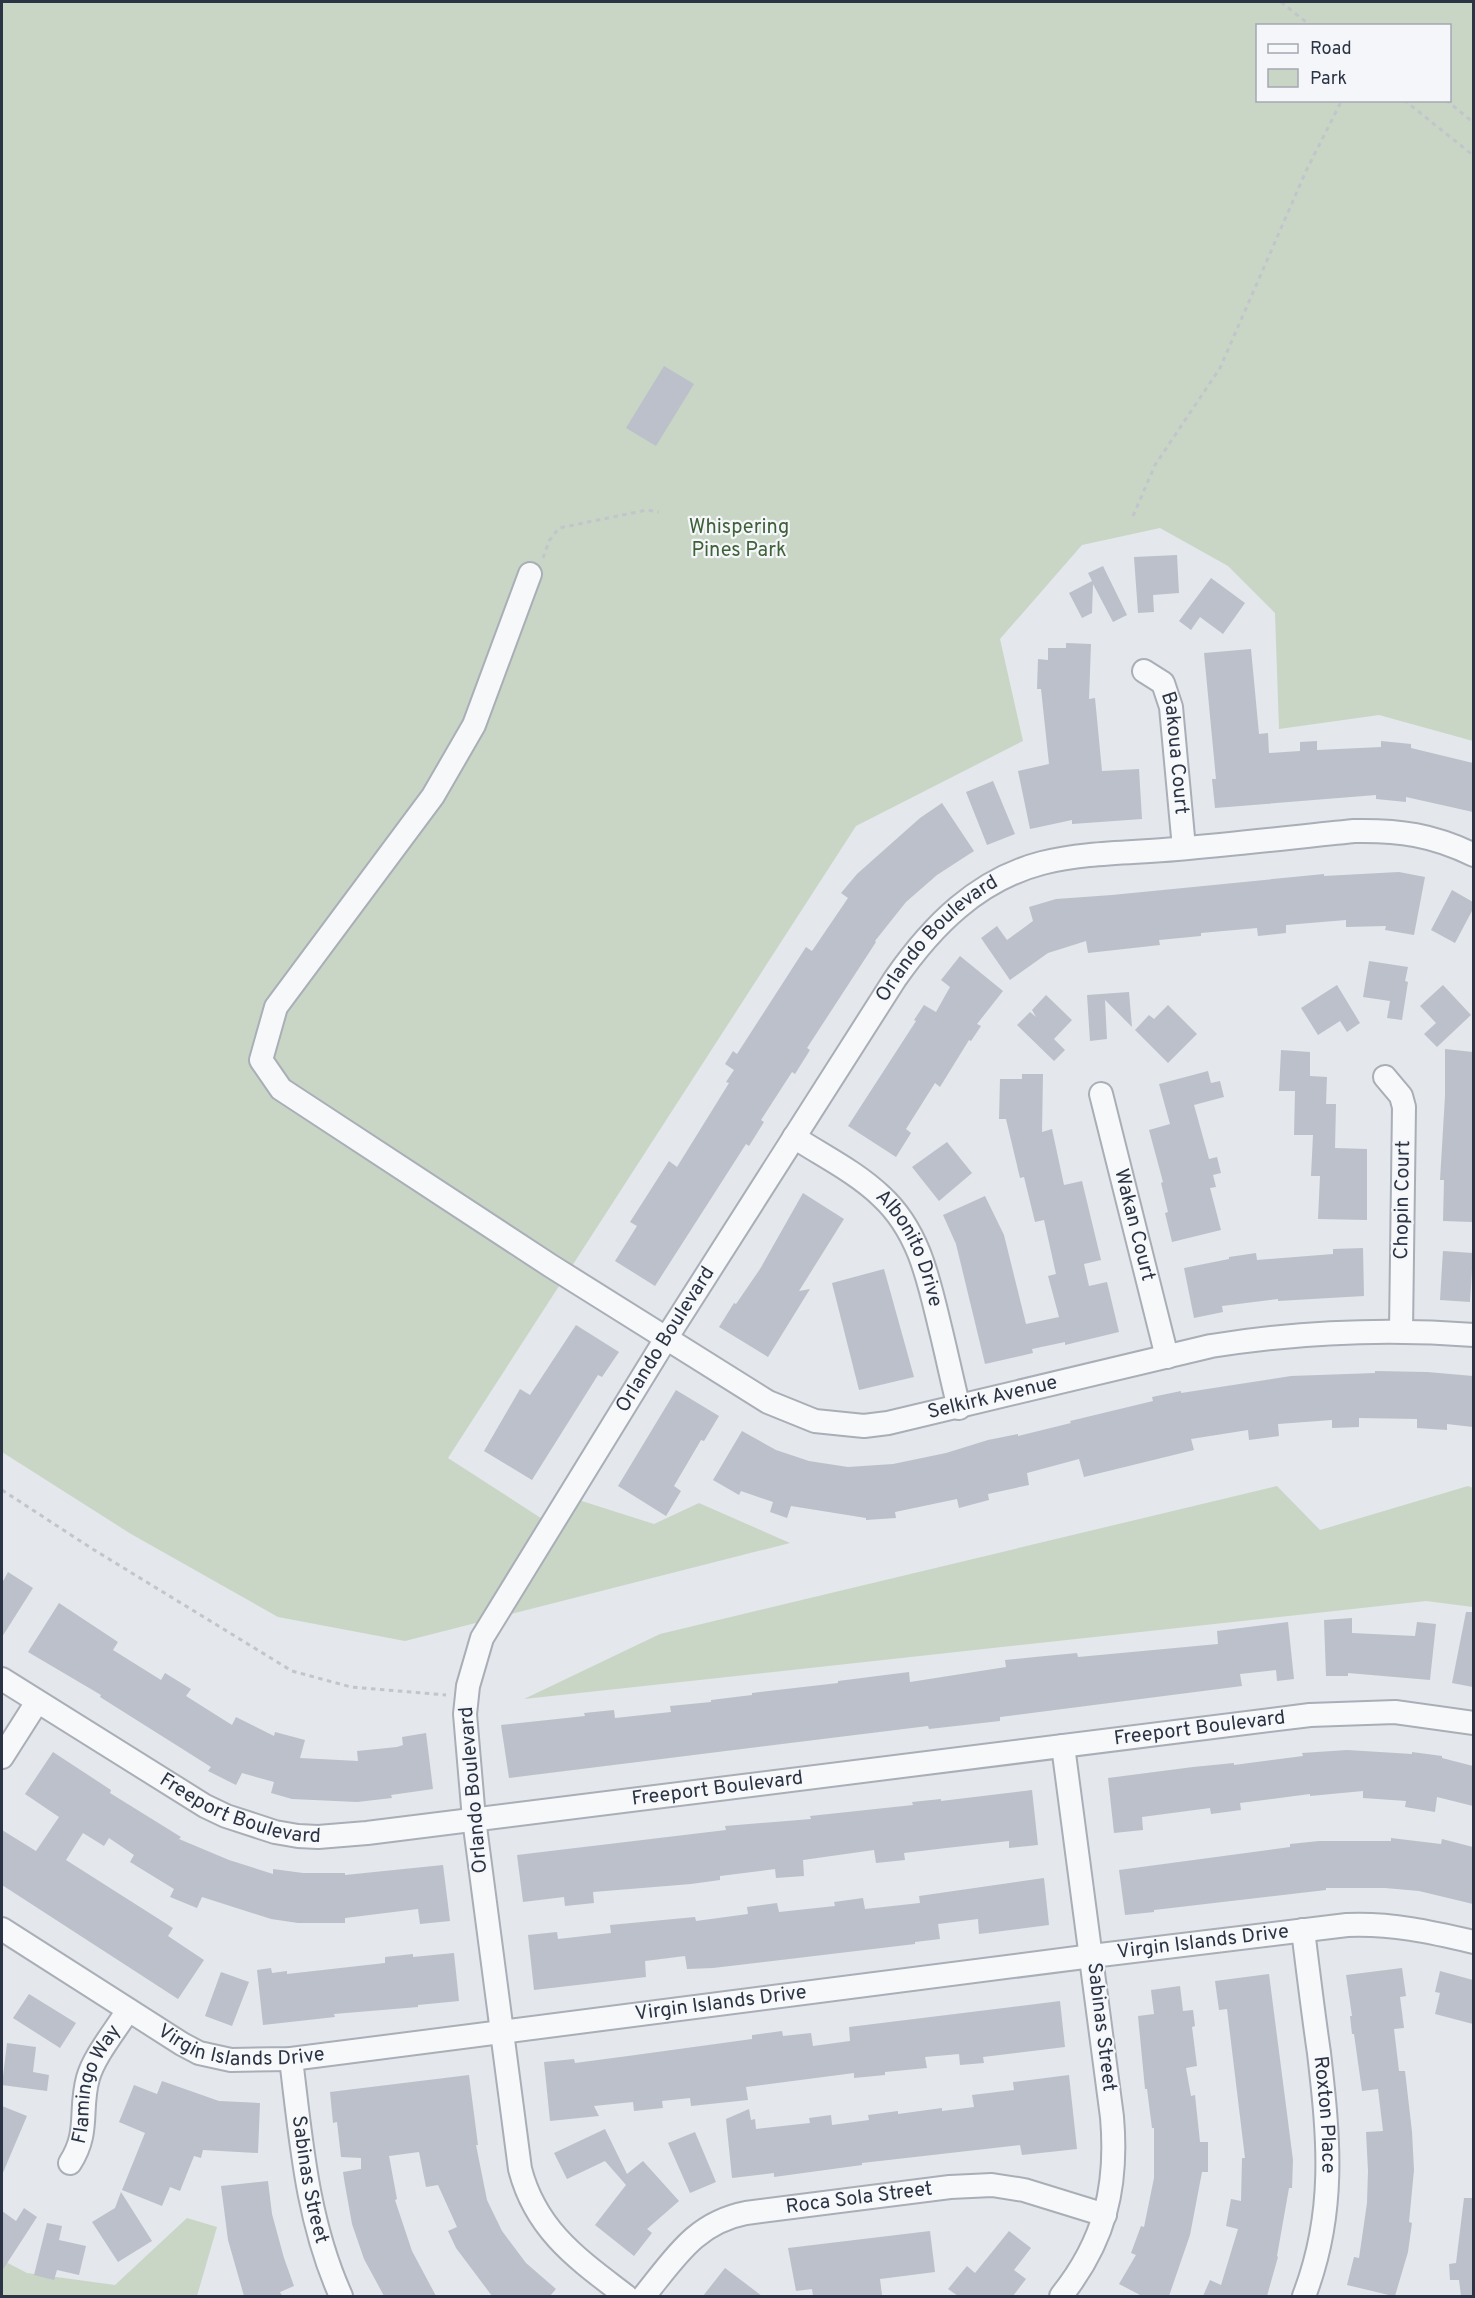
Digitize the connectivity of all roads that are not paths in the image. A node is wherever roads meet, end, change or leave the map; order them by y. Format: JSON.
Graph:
{"nodes":[{"id":1,"x":536,"y":566,"type":"road end"},
{"id":2,"x":1144,"y":670,"type":"dead end"},
{"id":3,"x":1184,"y":848,"type":"junction"},
{"id":4,"x":1473,"y":855,"type":"edge"},
{"id":5,"x":1384,"y":1077,"type":"dead end"},
{"id":6,"x":1101,"y":1094,"type":"dead end"},
{"id":7,"x":794,"y":1137,"type":"junction"},
{"id":8,"x":1401,"y":1331,"type":"junction"},
{"id":9,"x":1473,"y":1335,"type":"edge"},
{"id":10,"x":668,"y":1337,"type":"junction"},
{"id":11,"x":1167,"y":1357,"type":"junction"},
{"id":12,"x":959,"y":1408,"type":"junction"},
{"id":13,"x":2,"y":1679,"type":"edge"},
{"id":14,"x":37,"y":1702,"type":"junction"},
{"id":15,"x":1473,"y":1723,"type":"edge"},
{"id":16,"x":1063,"y":1746,"type":"junction"},
{"id":17,"x":2,"y":1757,"type":"edge"},
{"id":18,"x":474,"y":1820,"type":"junction"},
{"id":19,"x":2,"y":1929,"type":"edge"},
{"id":20,"x":1303,"y":1930,"type":"junction"},
{"id":21,"x":1473,"y":1942,"type":"edge"},
{"id":22,"x":1092,"y":1956,"type":"junction"},
{"id":23,"x":128,"y":2010,"type":"junction"},
{"id":24,"x":501,"y":2031,"type":"junction"},
{"id":25,"x":291,"y":2059,"type":"junction"},
{"id":26,"x":70,"y":2163,"type":"dead end"},
{"id":27,"x":1105,"y":2215,"type":"junction"},
{"id":28,"x":341,"y":2296,"type":"edge"},
{"id":29,"x":627,"y":2296,"type":"edge"},
{"id":30,"x":644,"y":2296,"type":"edge"},
{"id":31,"x":1061,"y":2296,"type":"edge"},
{"id":32,"x":1304,"y":2296,"type":"edge"}],
"edges":[{"from":1,"to":10,"type":"street","name":"Selkirk Avenue"},
{"from":2,"to":3,"type":"street","name":"Bakoua Court"},
{"from":3,"to":4,"type":"street","name":"Orlando Boulevard"},
{"from":3,"to":7,"type":"street","name":"Orlando Boulevard"},
{"from":5,"to":8,"type":"street","name":"Chopin Court"},
{"from":6,"to":11,"type":"street","name":"Wakan Court"},
{"from":7,"to":10,"type":"street","name":"Orlando Boulevard"},
{"from":7,"to":12,"type":"street","name":"Albonito Drive"},
{"from":8,"to":9,"type":"street","name":"Selkirk Avenue"},
{"from":8,"to":11,"type":"street","name":"Selkirk Avenue"},
{"from":10,"to":12,"type":"street","name":"Selkirk Avenue"},
{"from":10,"to":18,"type":"street","name":"Orlando Boulevard"},
{"from":11,"to":12,"type":"street","name":"Selkirk Avenue"},
{"from":13,"to":14,"type":"street","name":"Freeport Boulevard"},
{"from":14,"to":17,"type":"street"},
{"from":14,"to":18,"type":"street","name":"Freeport Boulevard"},
{"from":15,"to":16,"type":"street","name":"Freeport Boulevard"},
{"from":16,"to":18,"type":"street","name":"Freeport Boulevard"},
{"from":16,"to":22,"type":"street","name":"Sabinas Street"},
{"from":18,"to":24,"type":"street","name":"Orlando Boulevard"},
{"from":19,"to":23,"type":"street","name":"Virgin Islands Drive"},
{"from":20,"to":21,"type":"street","name":"Virgin Islands Drive"},
{"from":20,"to":22,"type":"street","name":"Virgin Islands Drive"},
{"from":20,"to":32,"type":"street","name":"Roxton Place"},
{"from":22,"to":24,"type":"street","name":"Virgin Islands Drive"},
{"from":22,"to":27,"type":"street","name":"Sabinas Street"},
{"from":23,"to":25,"type":"street","name":"Virgin Islands Drive"},
{"from":23,"to":26,"type":"street","name":"Flamingo Way"},
{"from":24,"to":25,"type":"street","name":"Virgin Islands Drive"},
{"from":24,"to":29,"type":"street","name":"Orlando Boulevard"},
{"from":25,"to":28,"type":"street","name":"Sabinas Street"},
{"from":27,"to":30,"type":"street","name":"Roca Sola Street"},
{"from":27,"to":31,"type":"street","name":"Sabinas Street"}]}
